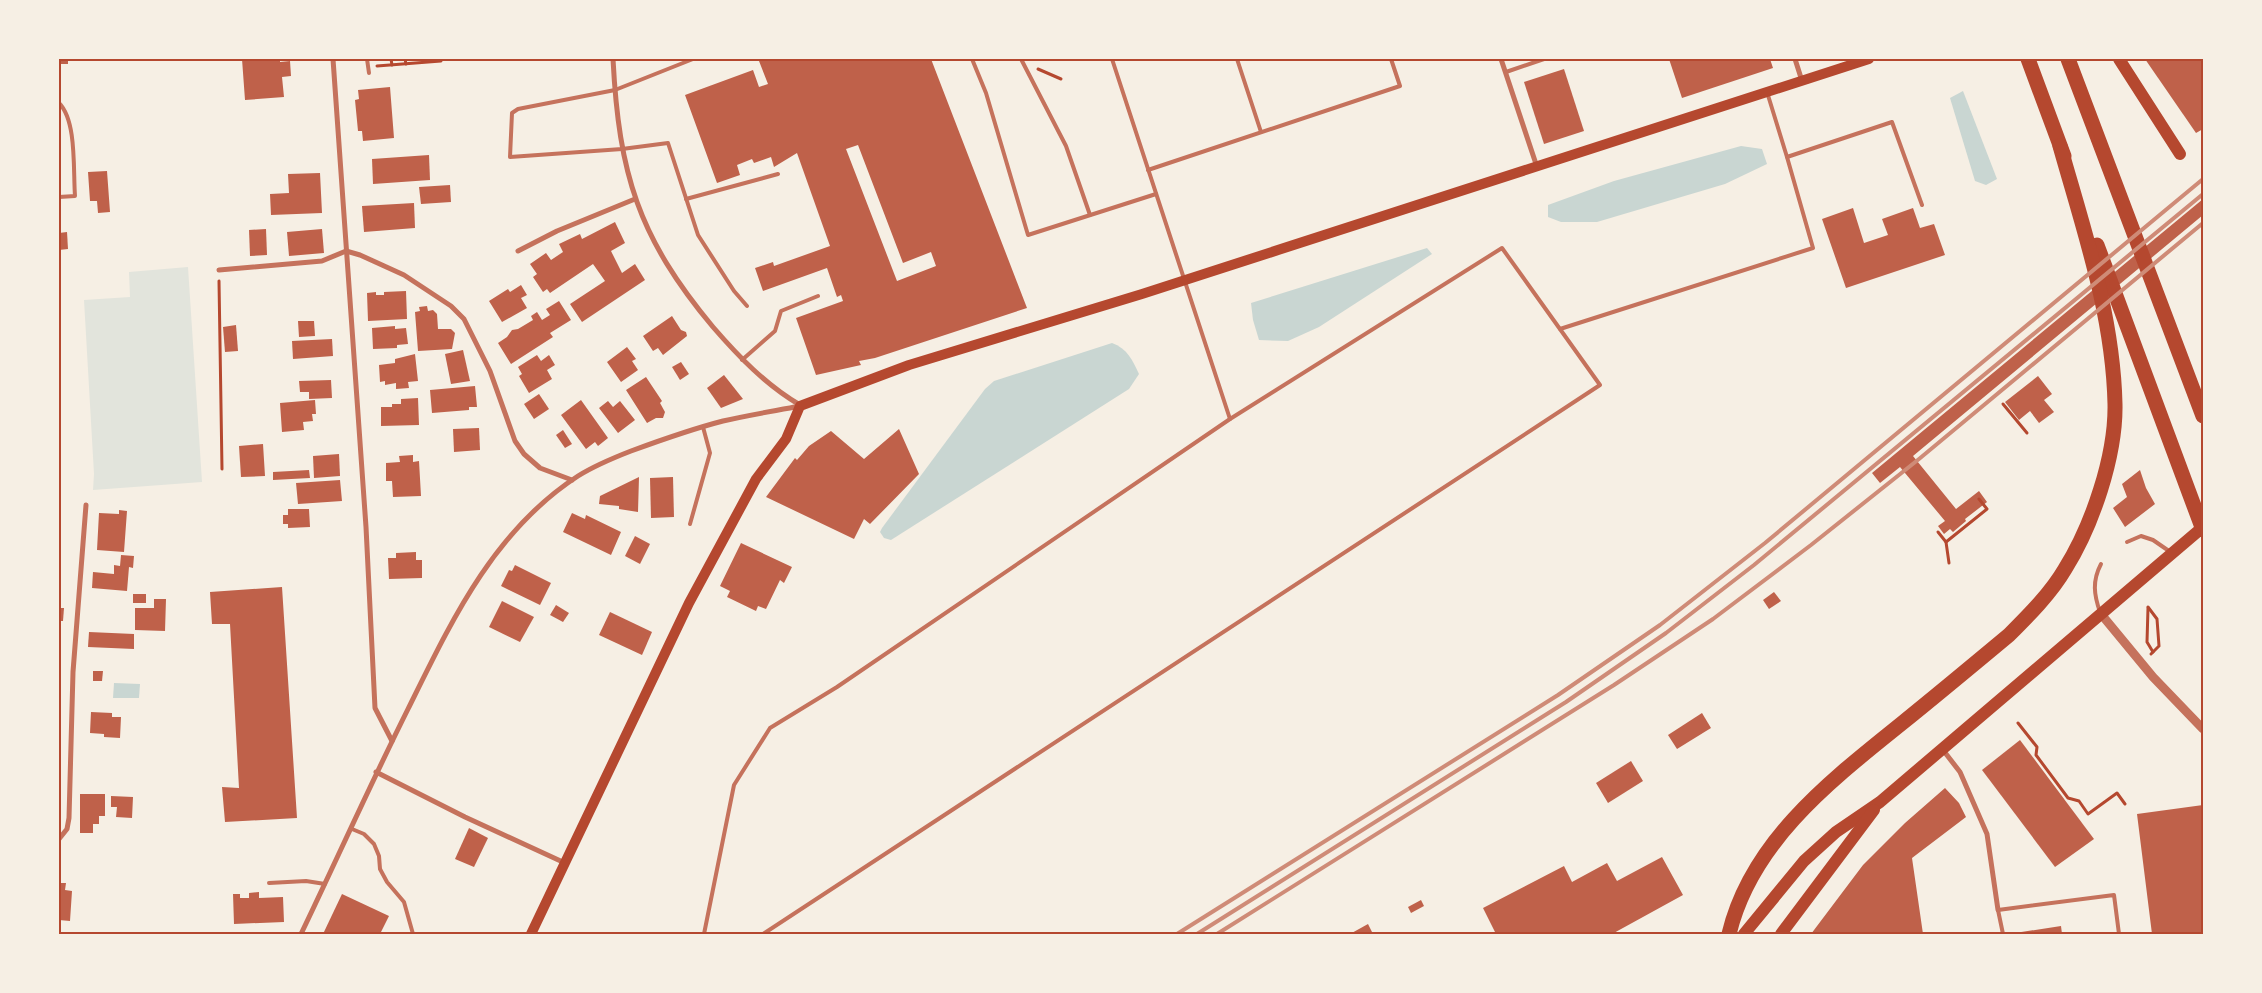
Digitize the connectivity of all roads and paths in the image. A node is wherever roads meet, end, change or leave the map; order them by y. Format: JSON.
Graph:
{"nodes":[{"id":1,"x":333,"y":59,"type":"edge"},
{"id":2,"x":367,"y":59,"type":"edge"},
{"id":3,"x":391,"y":59,"type":"edge"},
{"id":4,"x":405,"y":59,"type":"edge"},
{"id":5,"x":441,"y":59,"type":"edge"},
{"id":6,"x":613,"y":59,"type":"edge"},
{"id":7,"x":693,"y":59,"type":"edge"},
{"id":8,"x":972,"y":59,"type":"edge"},
{"id":9,"x":1112,"y":59,"type":"edge"},
{"id":10,"x":1238,"y":59,"type":"edge"},
{"id":11,"x":1391,"y":59,"type":"edge"},
{"id":12,"x":1501,"y":59,"type":"edge"},
{"id":13,"x":1544,"y":59,"type":"edge"},
{"id":14,"x":1795,"y":59,"type":"edge"},
{"id":15,"x":1869,"y":59,"type":"edge"},
{"id":16,"x":2028,"y":59,"type":"edge"},
{"id":17,"x":2068,"y":59,"type":"edge"},
{"id":18,"x":2119,"y":59,"type":"edge"},
{"id":19,"x":1022,"y":60,"type":"edge"},
{"id":20,"x":406,"y":64,"type":"junction"},
{"id":21,"x":392,"y":65,"type":"junction"},
{"id":22,"x":368,"y":66,"type":"junction"},
{"id":23,"x":1506,"y":72,"type":"junction"},
{"id":24,"x":369,"y":73,"type":"dead end"},
{"id":25,"x":1060,"y":79,"type":"dead end"},
{"id":26,"x":1802,"y":81,"type":"junction"},
{"id":27,"x":615,"y":90,"type":"junction"},
{"id":28,"x":1767,"y":92,"type":"junction"},
{"id":29,"x":59,"y":103,"type":"edge"},
{"id":30,"x":1261,"y":132,"type":"junction"},
{"id":31,"x":2060,"y":146,"type":"junction"},
{"id":32,"x":622,"y":149,"type":"junction"},
{"id":33,"x":2180,"y":154,"type":"dead end"},
{"id":34,"x":1787,"y":156,"type":"junction"},
{"id":35,"x":1537,"y":167,"type":"junction"},
{"id":36,"x":1148,"y":170,"type":"junction"},
{"id":37,"x":778,"y":174,"type":"dead end"},
{"id":38,"x":1156,"y":194,"type":"junction"},
{"id":39,"x":59,"y":197,"type":"edge"},
{"id":40,"x":635,"y":199,"type":"junction"},
{"id":41,"x":686,"y":199,"type":"junction"},
{"id":42,"x":1922,"y":205,"type":"dead end"},
{"id":43,"x":1090,"y":215,"type":"junction"},
{"id":44,"x":346,"y":251,"type":"junction"},
{"id":45,"x":518,"y":251,"type":"dead end"},
{"id":46,"x":219,"y":270,"type":"joint"},
{"id":47,"x":818,"y":296,"type":"dead end"},
{"id":48,"x":747,"y":306,"type":"dead end"},
{"id":49,"x":1560,"y":329,"type":"junction"},
{"id":50,"x":742,"y":360,"type":"junction"},
{"id":51,"x":2003,"y":404,"type":"dead end"},
{"id":52,"x":800,"y":406,"type":"junction"},
{"id":53,"x":2203,"y":416,"type":"edge"},
{"id":54,"x":1230,"y":419,"type":"junction"},
{"id":55,"x":703,"y":427,"type":"junction"},
{"id":56,"x":2028,"y":433,"type":"dead end"},
{"id":57,"x":222,"y":469,"type":"dead end"},
{"id":58,"x":572,"y":480,"type":"junction"},
{"id":59,"x":1979,"y":499,"type":"dead end"},
{"id":60,"x":86,"y":505,"type":"dead end"},
{"id":61,"x":690,"y":524,"type":"dead end"},
{"id":62,"x":2203,"y":528,"type":"edge"},
{"id":63,"x":1938,"y":532,"type":"dead end"},
{"id":64,"x":1946,"y":542,"type":"junction"},
{"id":65,"x":2127,"y":542,"type":"dead end"},
{"id":66,"x":2171,"y":553,"type":"junction"},
{"id":67,"x":1949,"y":563,"type":"dead end"},
{"id":68,"x":2101,"y":564,"type":"dead end"},
{"id":69,"x":2101,"y":614,"type":"junction"},
{"id":70,"x":2153,"y":652,"type":"junction"},
{"id":71,"x":2148,"y":656,"type":"dead end"},
{"id":72,"x":2018,"y":723,"type":"dead end"},
{"id":73,"x":2203,"y":729,"type":"edge"},
{"id":74,"x":392,"y":742,"type":"junction"},
{"id":75,"x":1942,"y":750,"type":"junction"},
{"id":76,"x":376,"y":772,"type":"junction"},
{"id":77,"x":1880,"y":802,"type":"junction"},
{"id":78,"x":2125,"y":804,"type":"dead end"},
{"id":79,"x":352,"y":829,"type":"junction"},
{"id":80,"x":59,"y":839,"type":"edge"},
{"id":81,"x":565,"y":863,"type":"junction"},
{"id":82,"x":269,"y":882,"type":"dead end"},
{"id":83,"x":325,"y":884,"type":"junction"},
{"id":84,"x":1998,"y":910,"type":"junction"},
{"id":85,"x":302,"y":934,"type":"edge"},
{"id":86,"x":413,"y":934,"type":"edge"},
{"id":87,"x":531,"y":934,"type":"edge"},
{"id":88,"x":704,"y":934,"type":"edge"},
{"id":89,"x":763,"y":934,"type":"edge"},
{"id":90,"x":1729,"y":934,"type":"edge"},
{"id":91,"x":1744,"y":934,"type":"edge"},
{"id":92,"x":1781,"y":934,"type":"edge"},
{"id":93,"x":2003,"y":934,"type":"edge"},
{"id":94,"x":2120,"y":934,"type":"edge"}],
"edges":[{"from":1,"to":44,"type":"street"},
{"from":2,"to":22,"type":"lane"},
{"from":3,"to":21,"type":"path"},
{"from":4,"to":20,"type":"path"},
{"from":5,"to":20,"type":"path"},
{"from":6,"to":27,"type":"street"},
{"from":7,"to":27,"type":"lane"},
{"from":8,"to":43,"type":"lane"},
{"from":9,"to":36,"type":"lane"},
{"from":10,"to":30,"type":"lane"},
{"from":11,"to":30,"type":"lane"},
{"from":12,"to":23,"type":"street"},
{"from":13,"to":23,"type":"lane"},
{"from":14,"to":26,"type":"street"},
{"from":15,"to":26,"type":"main road"},
{"from":16,"to":31,"type":"highway"},
{"from":17,"to":53,"type":"highway"},
{"from":18,"to":33,"type":"main road"},
{"from":19,"to":25,"type":"path"},
{"from":19,"to":43,"type":"lane"},
{"from":20,"to":21,"type":"path"},
{"from":21,"to":22,"type":"path"},
{"from":22,"to":24,"type":"lane"},
{"from":23,"to":35,"type":"street"},
{"from":26,"to":28,"type":"main road"},
{"from":27,"to":32,"type":"street"},
{"from":27,"to":32,"type":"lane"},
{"from":28,"to":34,"type":"lane"},
{"from":28,"to":35,"type":"main road"},
{"from":29,"to":39,"type":"lane"},
{"from":30,"to":36,"type":"lane"},
{"from":31,"to":62,"type":"highway"},
{"from":31,"to":90,"type":"highway"},
{"from":32,"to":40,"type":"street"},
{"from":32,"to":41,"type":"lane"},
{"from":34,"to":42,"type":"lane"},
{"from":34,"to":49,"type":"lane"},
{"from":35,"to":52,"type":"main road"},
{"from":36,"to":38,"type":"lane"},
{"from":37,"to":41,"type":"lane"},
{"from":38,"to":43,"type":"lane"},
{"from":38,"to":54,"type":"lane"},
{"from":40,"to":45,"type":"street"},
{"from":40,"to":50,"type":"street"},
{"from":41,"to":48,"type":"lane"},
{"from":44,"to":46,"type":"street"},
{"from":44,"to":58,"type":"street"},
{"from":44,"to":74,"type":"street"},
{"from":46,"to":57,"type":"path"},
{"from":47,"to":50,"type":"lane"},
{"from":49,"to":54,"type":"lane"},
{"from":49,"to":89,"type":"lane"},
{"from":50,"to":52,"type":"street"},
{"from":51,"to":56,"type":"path"},
{"from":52,"to":55,"type":"street"},
{"from":52,"to":81,"type":"main road"},
{"from":54,"to":88,"type":"lane"},
{"from":55,"to":58,"type":"street"},
{"from":55,"to":61,"type":"lane"},
{"from":58,"to":74,"type":"street"},
{"from":59,"to":64,"type":"path"},
{"from":60,"to":80,"type":"street"},
{"from":62,"to":66,"type":"main road"},
{"from":63,"to":64,"type":"path"},
{"from":64,"to":67,"type":"path"},
{"from":65,"to":66,"type":"lane"},
{"from":66,"to":69,"type":"main road"},
{"from":68,"to":69,"type":"lane"},
{"from":69,"to":73,"type":"street"},
{"from":69,"to":75,"type":"main road"},
{"from":70,"to":70,"type":"path"},
{"from":70,"to":71,"type":"path"},
{"from":72,"to":78,"type":"path"},
{"from":74,"to":76,"type":"street"},
{"from":75,"to":77,"type":"main road"},
{"from":75,"to":84,"type":"street"},
{"from":76,"to":79,"type":"street"},
{"from":76,"to":81,"type":"street"},
{"from":77,"to":91,"type":"main road"},
{"from":77,"to":92,"type":"main road"},
{"from":79,"to":83,"type":"street"},
{"from":79,"to":86,"type":"lane"},
{"from":81,"to":87,"type":"main road"},
{"from":82,"to":83,"type":"lane"},
{"from":83,"to":85,"type":"street"},
{"from":84,"to":93,"type":"lane"},
{"from":84,"to":94,"type":"lane"}]}
